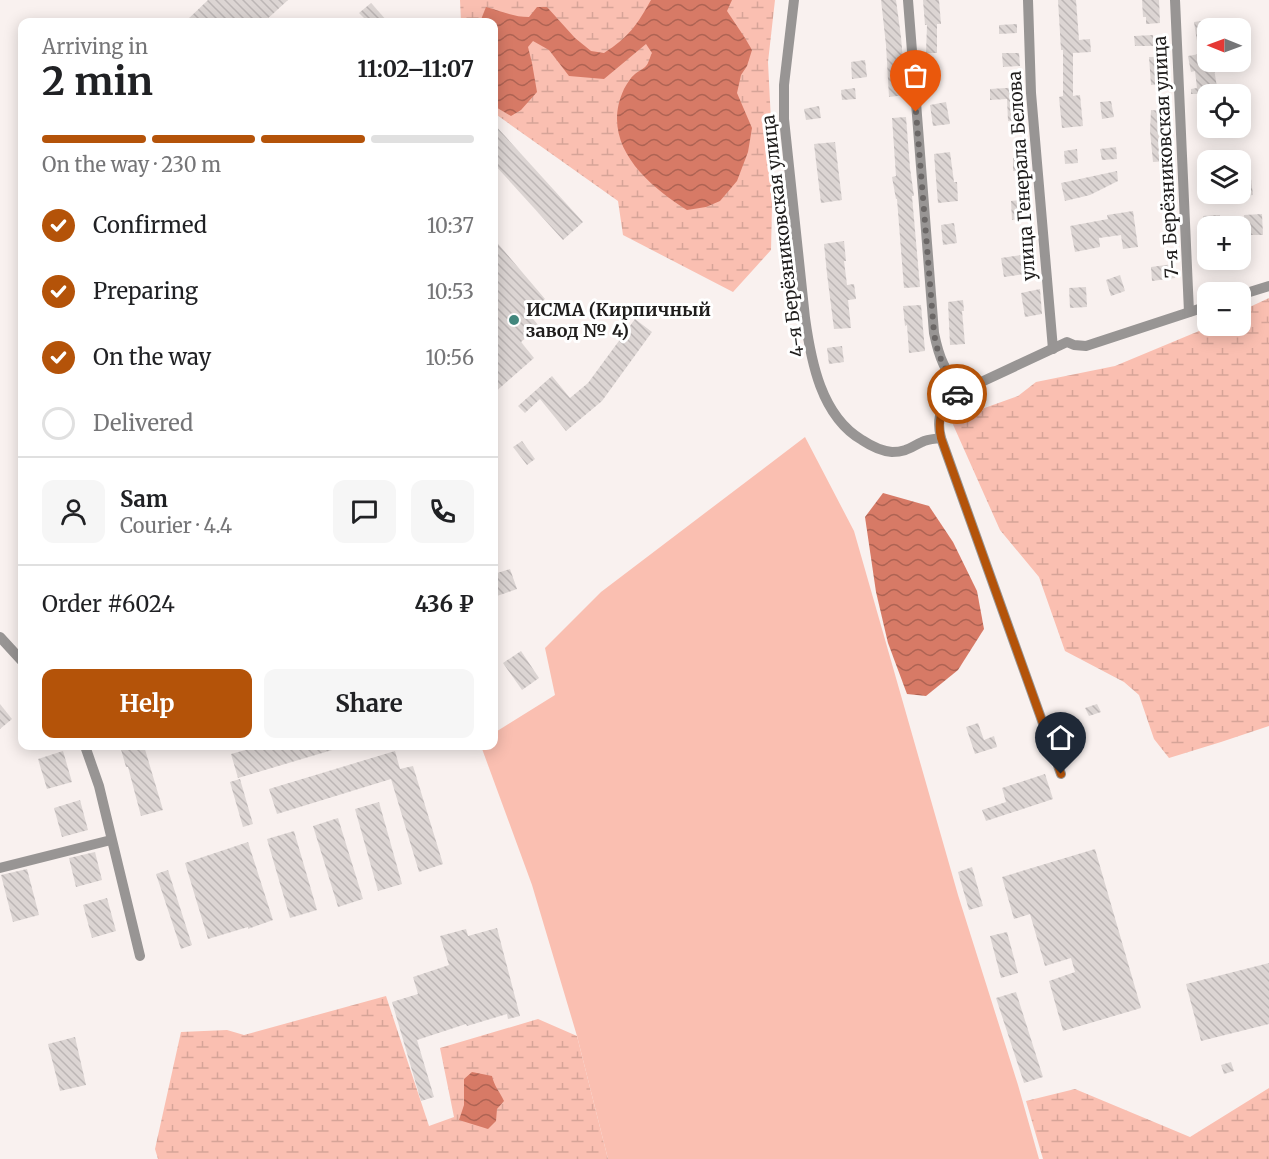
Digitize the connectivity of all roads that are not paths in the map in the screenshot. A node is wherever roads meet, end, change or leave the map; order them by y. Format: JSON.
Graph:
{"nodes":[{"id":1,"x":794,"y":0,"type":"edge"},
{"id":2,"x":908,"y":0,"type":"edge"},
{"id":3,"x":1028,"y":0,"type":"edge"},
{"id":4,"x":1175,"y":0,"type":"edge"},
{"id":5,"x":1269,"y":286,"type":"edge"},
{"id":6,"x":1251,"y":292,"type":"edge"},
{"id":7,"x":1197,"y":309,"type":"edge"},
{"id":8,"x":1189,"y":312,"type":"junction"},
{"id":9,"x":1053,"y":349,"type":"junction"},
{"id":10,"x":962,"y":391,"type":"junction"},
{"id":11,"x":941,"y":438,"type":"junction"},
{"id":12,"x":0,"y":637,"type":"edge"},
{"id":13,"x":18,"y":657,"type":"edge"},
{"id":14,"x":86,"y":750,"type":"edge"},
{"id":15,"x":1061,"y":774,"type":"dead end"},
{"id":16,"x":111,"y":840,"type":"junction"},
{"id":17,"x":0,"y":868,"type":"edge"},
{"id":18,"x":140,"y":956,"type":"dead end"}],
"edges":[{"from":1,"to":11,"type":"street","name":"4-я Берёзниковская улица"},
{"from":2,"to":10,"type":"street"},
{"from":3,"to":9,"type":"street","name":"улица Генерала Белова"},
{"from":4,"to":8,"type":"street","name":"7-я Берёзниковская улица"},
{"from":5,"to":6,"type":"street"},
{"from":7,"to":8,"type":"street"},
{"from":8,"to":9,"type":"street"},
{"from":9,"to":10,"type":"street"},
{"from":10,"to":11,"type":"street"},
{"from":11,"to":15,"type":"street"},
{"from":12,"to":13,"type":"street"},
{"from":14,"to":16,"type":"street"},
{"from":16,"to":17,"type":"street"},
{"from":16,"to":18,"type":"street"}]}
